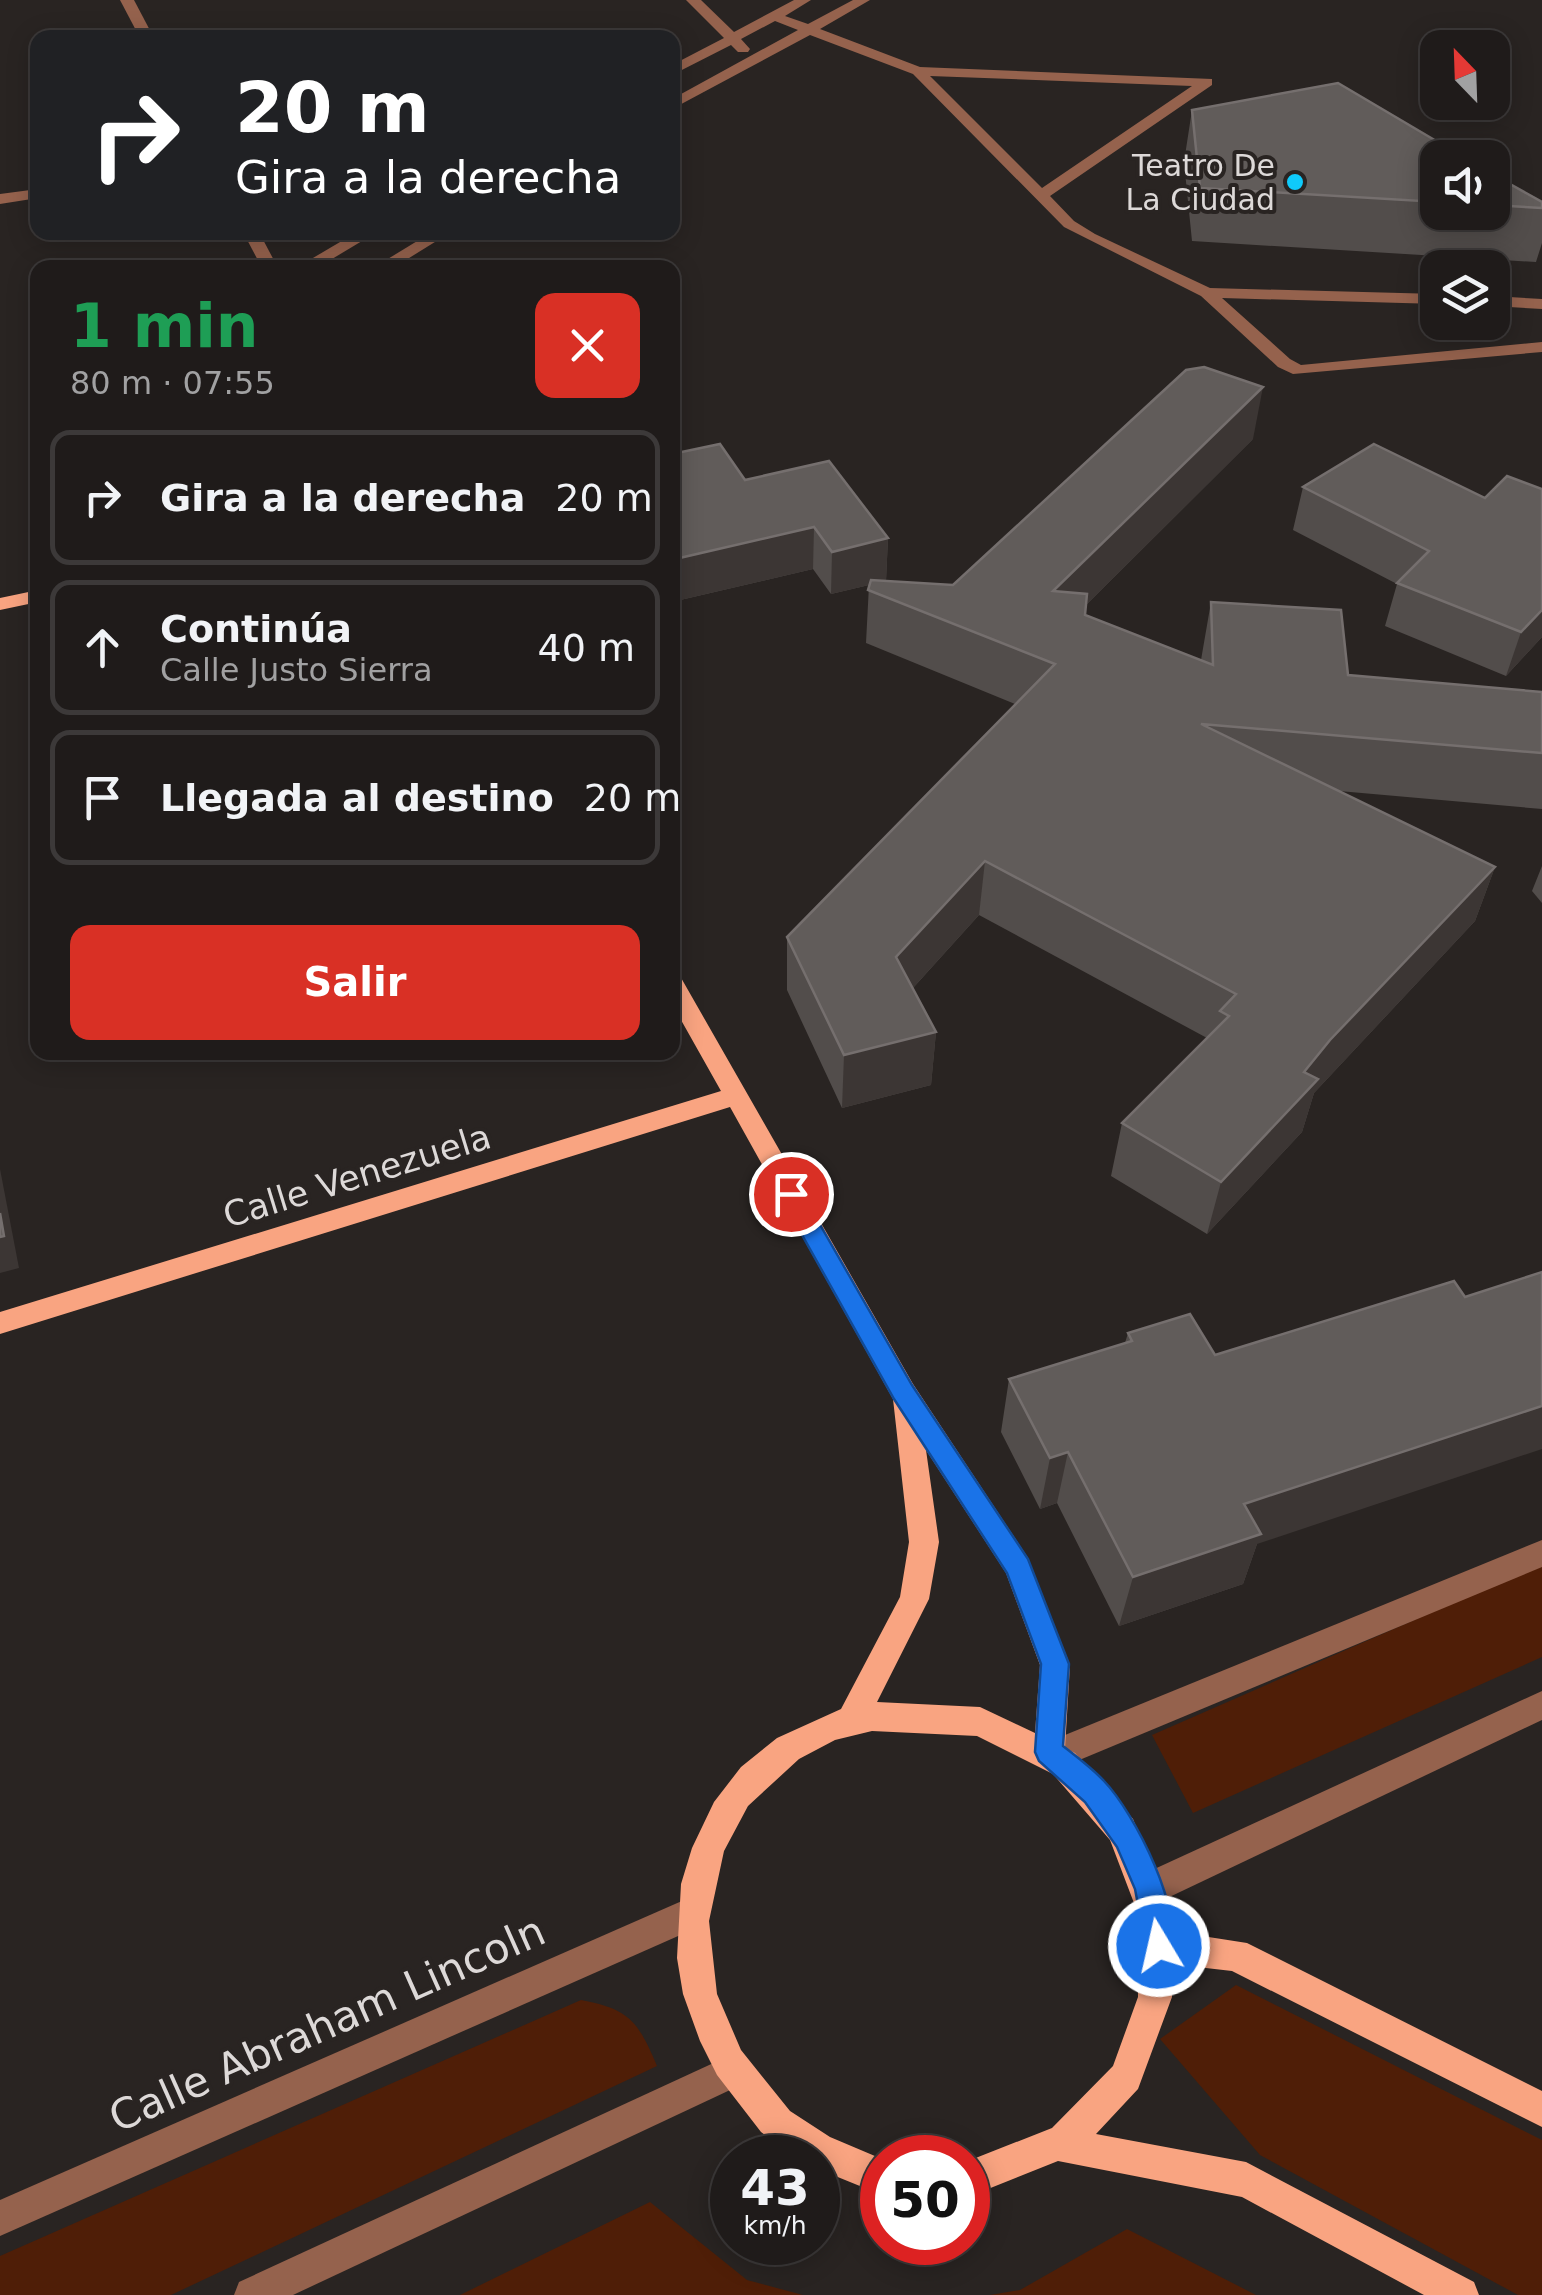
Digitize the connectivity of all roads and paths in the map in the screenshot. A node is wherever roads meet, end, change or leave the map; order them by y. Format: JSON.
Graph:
{"nodes":[{"id":1,"x":127,"y":0,"type":"edge"},
{"id":2,"x":693,"y":0,"type":"edge"},
{"id":3,"x":804,"y":0,"type":"edge"},
{"id":4,"x":863,"y":0,"type":"edge"},
{"id":5,"x":774,"y":16,"type":"junction"},
{"id":6,"x":143,"y":30,"type":"edge"},
{"id":7,"x":810,"y":30,"type":"junction"},
{"id":8,"x":732,"y":39,"type":"junction"},
{"id":9,"x":754,"y":61,"type":"junction"},
{"id":10,"x":680,"y":67,"type":"edge"},
{"id":11,"x":918,"y":70,"type":"junction"},
{"id":12,"x":725,"y":76,"type":"junction"},
{"id":13,"x":680,"y":83,"type":"edge"},
{"id":14,"x":680,"y":101,"type":"edge"},
{"id":15,"x":30,"y":194,"type":"edge"},
{"id":16,"x":1040,"y":196,"type":"junction"},
{"id":17,"x":0,"y":199,"type":"edge"},
{"id":18,"x":355,"y":240,"type":"edge"},
{"id":19,"x":430,"y":240,"type":"edge"},
{"id":20,"x":319,"y":260,"type":"edge"},
{"id":21,"x":395,"y":260,"type":"edge"},
{"id":22,"x":1207,"y":292,"type":"junction"},
{"id":23,"x":1420,"y":298,"type":"edge"},
{"id":24,"x":1510,"y":302,"type":"edge"},
{"id":25,"x":1542,"y":304,"type":"edge"},
{"id":26,"x":1542,"y":347,"type":"edge"},
{"id":27,"x":30,"y":598,"type":"edge"},
{"id":28,"x":0,"y":604,"type":"edge"},
{"id":29,"x":680,"y":996,"type":"edge"},
{"id":30,"x":735,"y":1096,"type":"junction"},
{"id":31,"x":0,"y":1323,"type":"edge"},
{"id":32,"x":903,"y":1392,"type":"junction"},
{"id":33,"x":1542,"y":1554,"type":"edge"},
{"id":34,"x":1542,"y":1705,"type":"edge"},
{"id":35,"x":852,"y":1719,"type":"junction"},
{"id":36,"x":1051,"y":1754,"type":"junction"},
{"id":37,"x":1150,"y":1889,"type":"junction"},
{"id":38,"x":691,"y":1914,"type":"junction"},
{"id":39,"x":1159,"y":1946,"type":"junction"},
{"id":40,"x":732,"y":2071,"type":"junction"},
{"id":41,"x":1542,"y":2110,"type":"edge"},
{"id":42,"x":1060,"y":2145,"type":"junction"},
{"id":43,"x":860,"y":2169,"type":"edge"},
{"id":44,"x":990,"y":2175,"type":"edge"},
{"id":45,"x":0,"y":2218,"type":"edge"},
{"id":46,"x":252,"y":2295,"type":"edge"},
{"id":47,"x":1461,"y":2295,"type":"edge"}],
"edges":[{"from":1,"to":6,"type":"street"},
{"from":2,"to":8,"type":"street"},
{"from":3,"to":5,"type":"street"},
{"from":4,"to":7,"type":"street"},
{"from":5,"to":7,"type":"street"},
{"from":5,"to":8,"type":"street"},
{"from":7,"to":9,"type":"street"},
{"from":7,"to":11,"type":"street"},
{"from":8,"to":9,"type":"street"},
{"from":8,"to":10,"type":"street"},
{"from":9,"to":12,"type":"street"},
{"from":11,"to":16,"type":"street"},
{"from":11,"to":16,"type":"street"},
{"from":12,"to":13,"type":"street"},
{"from":12,"to":14,"type":"street"},
{"from":15,"to":17,"type":"street"},
{"from":16,"to":22,"type":"street"},
{"from":18,"to":20,"type":"street"},
{"from":19,"to":21,"type":"street"},
{"from":22,"to":23,"type":"street"},
{"from":22,"to":26,"type":"street"},
{"from":24,"to":25,"type":"street"},
{"from":27,"to":28,"type":"main road"},
{"from":29,"to":30,"type":"main road"},
{"from":30,"to":31,"type":"main road","name":"Calle Venezuela"},
{"from":30,"to":32,"type":"main road"},
{"from":32,"to":35,"type":"main road"},
{"from":32,"to":36,"type":"main road"},
{"from":33,"to":36,"type":"street"},
{"from":34,"to":37,"type":"street"},
{"from":35,"to":36,"type":"main road"},
{"from":35,"to":38,"type":"main road"},
{"from":36,"to":37,"type":"main road"},
{"from":37,"to":39,"type":"main road"},
{"from":38,"to":40,"type":"main road"},
{"from":38,"to":45,"type":"street","name":"Calle Abraham Lincoln"},
{"from":39,"to":41,"type":"main road"},
{"from":39,"to":42,"type":"main road"},
{"from":40,"to":43,"type":"main road"},
{"from":40,"to":46,"type":"street"},
{"from":42,"to":44,"type":"main road"},
{"from":42,"to":47,"type":"main road"}]}
